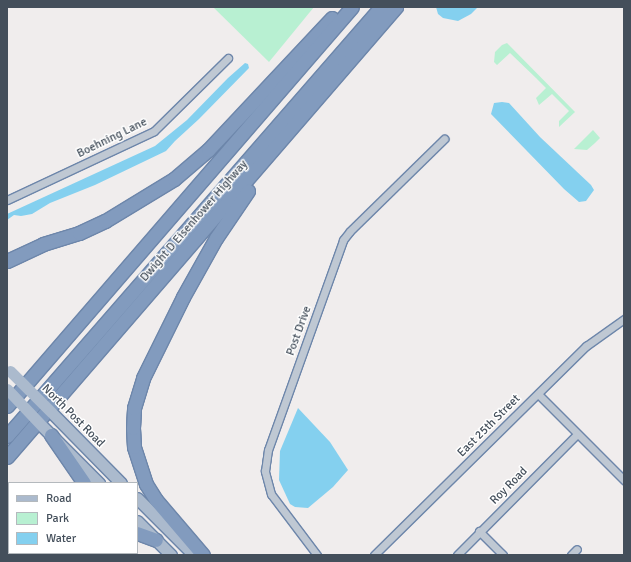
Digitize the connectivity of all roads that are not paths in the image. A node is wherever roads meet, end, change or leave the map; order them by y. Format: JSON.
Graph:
{"nodes":[{"id":1,"x":342,"y":7,"type":"edge"},
{"id":2,"x":352,"y":7,"type":"edge"},
{"id":3,"x":381,"y":7,"type":"edge"},
{"id":4,"x":396,"y":7,"type":"edge"},
{"id":5,"x":228,"y":58,"type":"dead end"},
{"id":6,"x":328,"y":87,"type":"junction"},
{"id":7,"x":444,"y":139,"type":"dead end"},
{"id":8,"x":7,"y":200,"type":"edge"},
{"id":9,"x":7,"y":261,"type":"edge"},
{"id":10,"x":624,"y":319,"type":"edge"},
{"id":11,"x":9,"y":370,"type":"edge"},
{"id":12,"x":7,"y":389,"type":"edge"},
{"id":13,"x":538,"y":394,"type":"junction"},
{"id":14,"x":7,"y":406,"type":"edge"},
{"id":15,"x":46,"y":430,"type":"junction"},
{"id":16,"x":577,"y":434,"type":"junction"},
{"id":17,"x":7,"y":436,"type":"edge"},
{"id":18,"x":7,"y":457,"type":"edge"},
{"id":19,"x":624,"y":480,"type":"edge"},
{"id":20,"x":83,"y":482,"type":"edge"},
{"id":21,"x":98,"y":482,"type":"edge"},
{"id":22,"x":120,"y":482,"type":"edge"},
{"id":23,"x":138,"y":499,"type":"edge"},
{"id":24,"x":138,"y":522,"type":"edge"},
{"id":25,"x":479,"y":531,"type":"junction"},
{"id":26,"x":138,"y":533,"type":"edge"},
{"id":27,"x":156,"y":540,"type":"junction"},
{"id":28,"x":577,"y":549,"type":"dead end"},
{"id":29,"x":171,"y":555,"type":"edge"},
{"id":30,"x":194,"y":555,"type":"edge"},
{"id":31,"x":203,"y":555,"type":"edge"},
{"id":32,"x":317,"y":555,"type":"edge"},
{"id":33,"x":374,"y":555,"type":"edge"},
{"id":34,"x":457,"y":555,"type":"edge"},
{"id":35,"x":503,"y":555,"type":"edge"},
{"id":36,"x":571,"y":555,"type":"edge"}],
"edges":[{"from":1,"to":9,"type":"highway"},
{"from":2,"to":14,"type":"highway","name":"Dwight D Eisenhower Highway"},
{"from":3,"to":17,"type":"highway","name":"Dwight D Eisenhower Highway"},
{"from":4,"to":6,"type":"highway"},
{"from":5,"to":8,"type":"street","name":"Boehning Lane"},
{"from":6,"to":18,"type":"highway"},
{"from":6,"to":31,"type":"highway"},
{"from":7,"to":32,"type":"street","name":"Post Drive"},
{"from":10,"to":13,"type":"street","name":"East 25th Street"},
{"from":11,"to":22,"type":"main road","name":"North Post Road","bridge":true},
{"from":12,"to":15,"type":"main road","bridge":true},
{"from":13,"to":16,"type":"street"},
{"from":13,"to":33,"type":"street","name":"East 25th Street"},
{"from":15,"to":20,"type":"highway"},
{"from":15,"to":21,"type":"main road"},
{"from":16,"to":19,"type":"street"},
{"from":16,"to":25,"type":"street","name":"Roy Road"},
{"from":23,"to":30,"type":"main road"},
{"from":24,"to":27,"type":"main road"},
{"from":25,"to":34,"type":"street","name":"Roy Road"},
{"from":25,"to":35,"type":"street"},
{"from":26,"to":27,"type":"highway"},
{"from":27,"to":29,"type":"main road"},
{"from":28,"to":36,"type":"street"}]}
